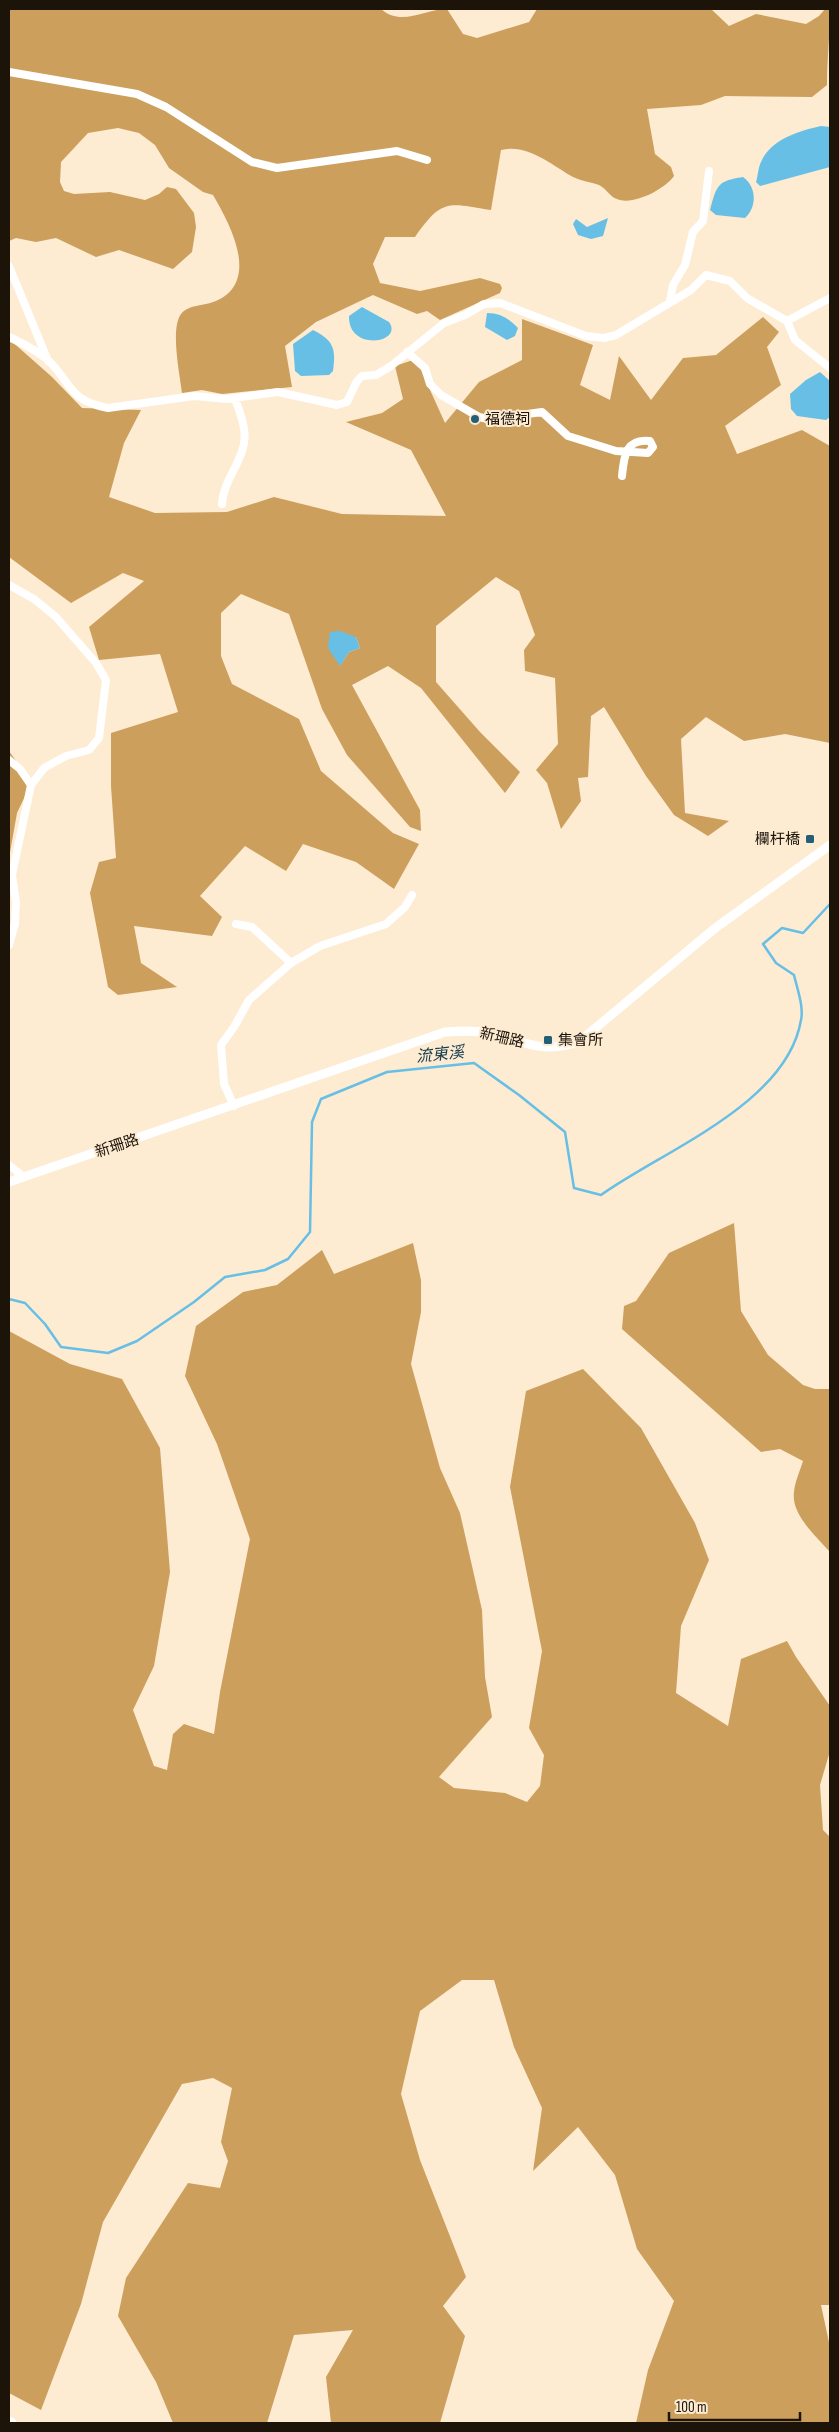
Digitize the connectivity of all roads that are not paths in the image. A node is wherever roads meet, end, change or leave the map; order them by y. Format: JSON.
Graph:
{"nodes":[{"id":1,"x":9,"y":72,"type":"edge"},
{"id":2,"x":427,"y":160,"type":"dead end"},
{"id":3,"x":709,"y":171,"type":"dead end"},
{"id":4,"x":9,"y":266,"type":"edge"},
{"id":5,"x":830,"y":298,"type":"edge"},
{"id":6,"x":670,"y":301,"type":"junction"},
{"id":7,"x":787,"y":322,"type":"junction"},
{"id":8,"x":9,"y":337,"type":"edge"},
{"id":9,"x":408,"y":352,"type":"junction"},
{"id":10,"x":48,"y":361,"type":"junction"},
{"id":11,"x":830,"y":368,"type":"edge"},
{"id":12,"x":235,"y":398,"type":"junction"},
{"id":13,"x":622,"y":476,"type":"dead end"},
{"id":14,"x":222,"y":504,"type":"dead end"},
{"id":15,"x":9,"y":585,"type":"edge"},
{"id":16,"x":9,"y":760,"type":"edge"},
{"id":17,"x":31,"y":785,"type":"junction"},
{"id":18,"x":830,"y":846,"type":"edge"},
{"id":19,"x":412,"y":895,"type":"dead end"},
{"id":20,"x":236,"y":924,"type":"dead end"},
{"id":21,"x":9,"y":945,"type":"edge"},
{"id":22,"x":291,"y":963,"type":"junction"},
{"id":23,"x":234,"y":1106,"type":"junction"},
{"id":24,"x":9,"y":1165,"type":"edge"},
{"id":25,"x":24,"y":1176,"type":"junction"},
{"id":26,"x":9,"y":1182,"type":"edge"}],
"edges":[{"from":1,"to":2,"type":"street"},
{"from":3,"to":6,"type":"street"},
{"from":4,"to":10,"type":"street"},
{"from":5,"to":7,"type":"street"},
{"from":6,"to":7,"type":"street"},
{"from":6,"to":9,"type":"street"},
{"from":7,"to":11,"type":"street"},
{"from":8,"to":10,"type":"street"},
{"from":9,"to":12,"type":"street"},
{"from":9,"to":13,"type":"street"},
{"from":10,"to":12,"type":"street"},
{"from":12,"to":14,"type":"street"},
{"from":15,"to":17,"type":"street"},
{"from":16,"to":17,"type":"street"},
{"from":17,"to":21,"type":"street"},
{"from":18,"to":23,"type":"street","name":"新珊路"},
{"from":19,"to":22,"type":"street"},
{"from":20,"to":22,"type":"street"},
{"from":22,"to":23,"type":"street"},
{"from":23,"to":25,"type":"street","name":"新珊路"},
{"from":24,"to":25,"type":"street"},
{"from":25,"to":26,"type":"street","name":"新珊路"}]}
